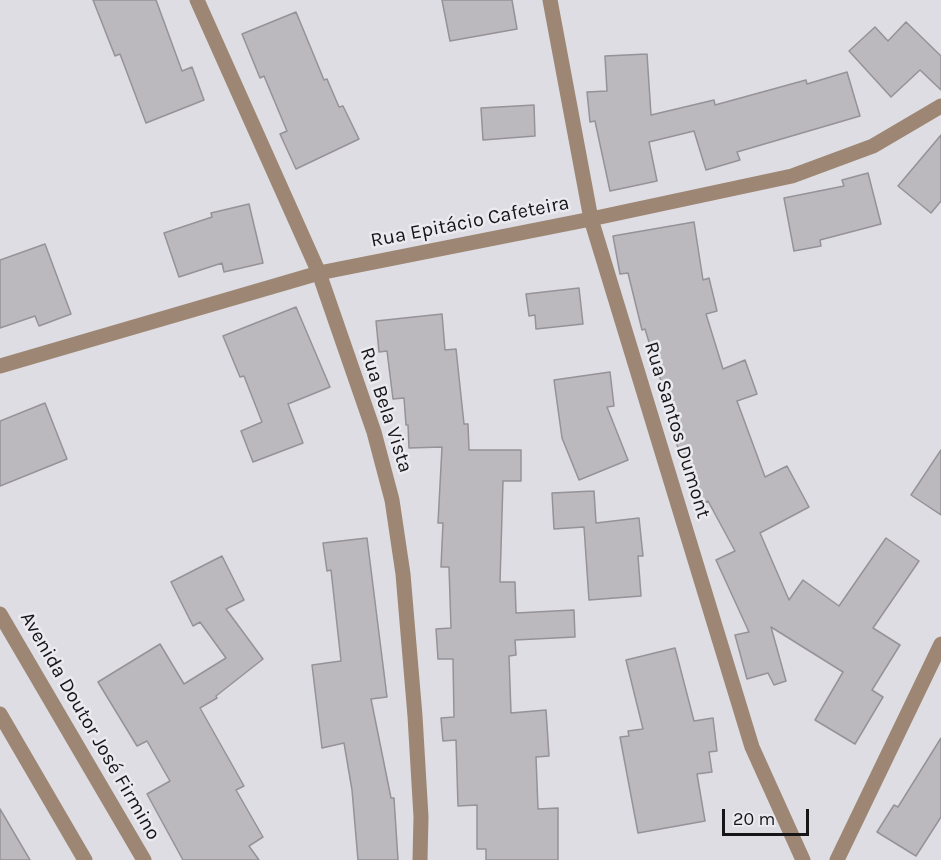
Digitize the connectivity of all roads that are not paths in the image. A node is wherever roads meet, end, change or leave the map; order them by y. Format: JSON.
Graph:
{"nodes":[{"id":1,"x":197,"y":0,"type":"edge"},
{"id":2,"x":550,"y":0,"type":"edge"},
{"id":3,"x":941,"y":106,"type":"edge"},
{"id":4,"x":591,"y":219,"type":"junction"},
{"id":5,"x":319,"y":273,"type":"junction"},
{"id":6,"x":0,"y":366,"type":"edge"},
{"id":7,"x":0,"y":614,"type":"edge"},
{"id":8,"x":941,"y":644,"type":"edge"},
{"id":9,"x":0,"y":714,"type":"edge"},
{"id":10,"x":85,"y":860,"type":"edge"},
{"id":11,"x":144,"y":860,"type":"edge"},
{"id":12,"x":420,"y":860,"type":"edge"},
{"id":13,"x":803,"y":860,"type":"edge"},
{"id":14,"x":837,"y":860,"type":"edge"}],
"edges":[{"from":1,"to":5,"type":"street","name":"Rua Bela Vista"},
{"from":2,"to":4,"type":"street","name":"Rua Santos Dumont"},
{"from":3,"to":4,"type":"street","name":"Rua Epitácio Cafeteira"},
{"from":4,"to":5,"type":"street","name":"Rua Epitácio Cafeteira"},
{"from":4,"to":13,"type":"street","name":"Rua Santos Dumont"},
{"from":5,"to":6,"type":"street","name":"Rua Epitácio Cafeteira"},
{"from":5,"to":12,"type":"street","name":"Rua Bela Vista"},
{"from":7,"to":11,"type":"street","name":"Avenida Doutor José Firmino"},
{"from":8,"to":14,"type":"street"},
{"from":9,"to":10,"type":"street"}]}
